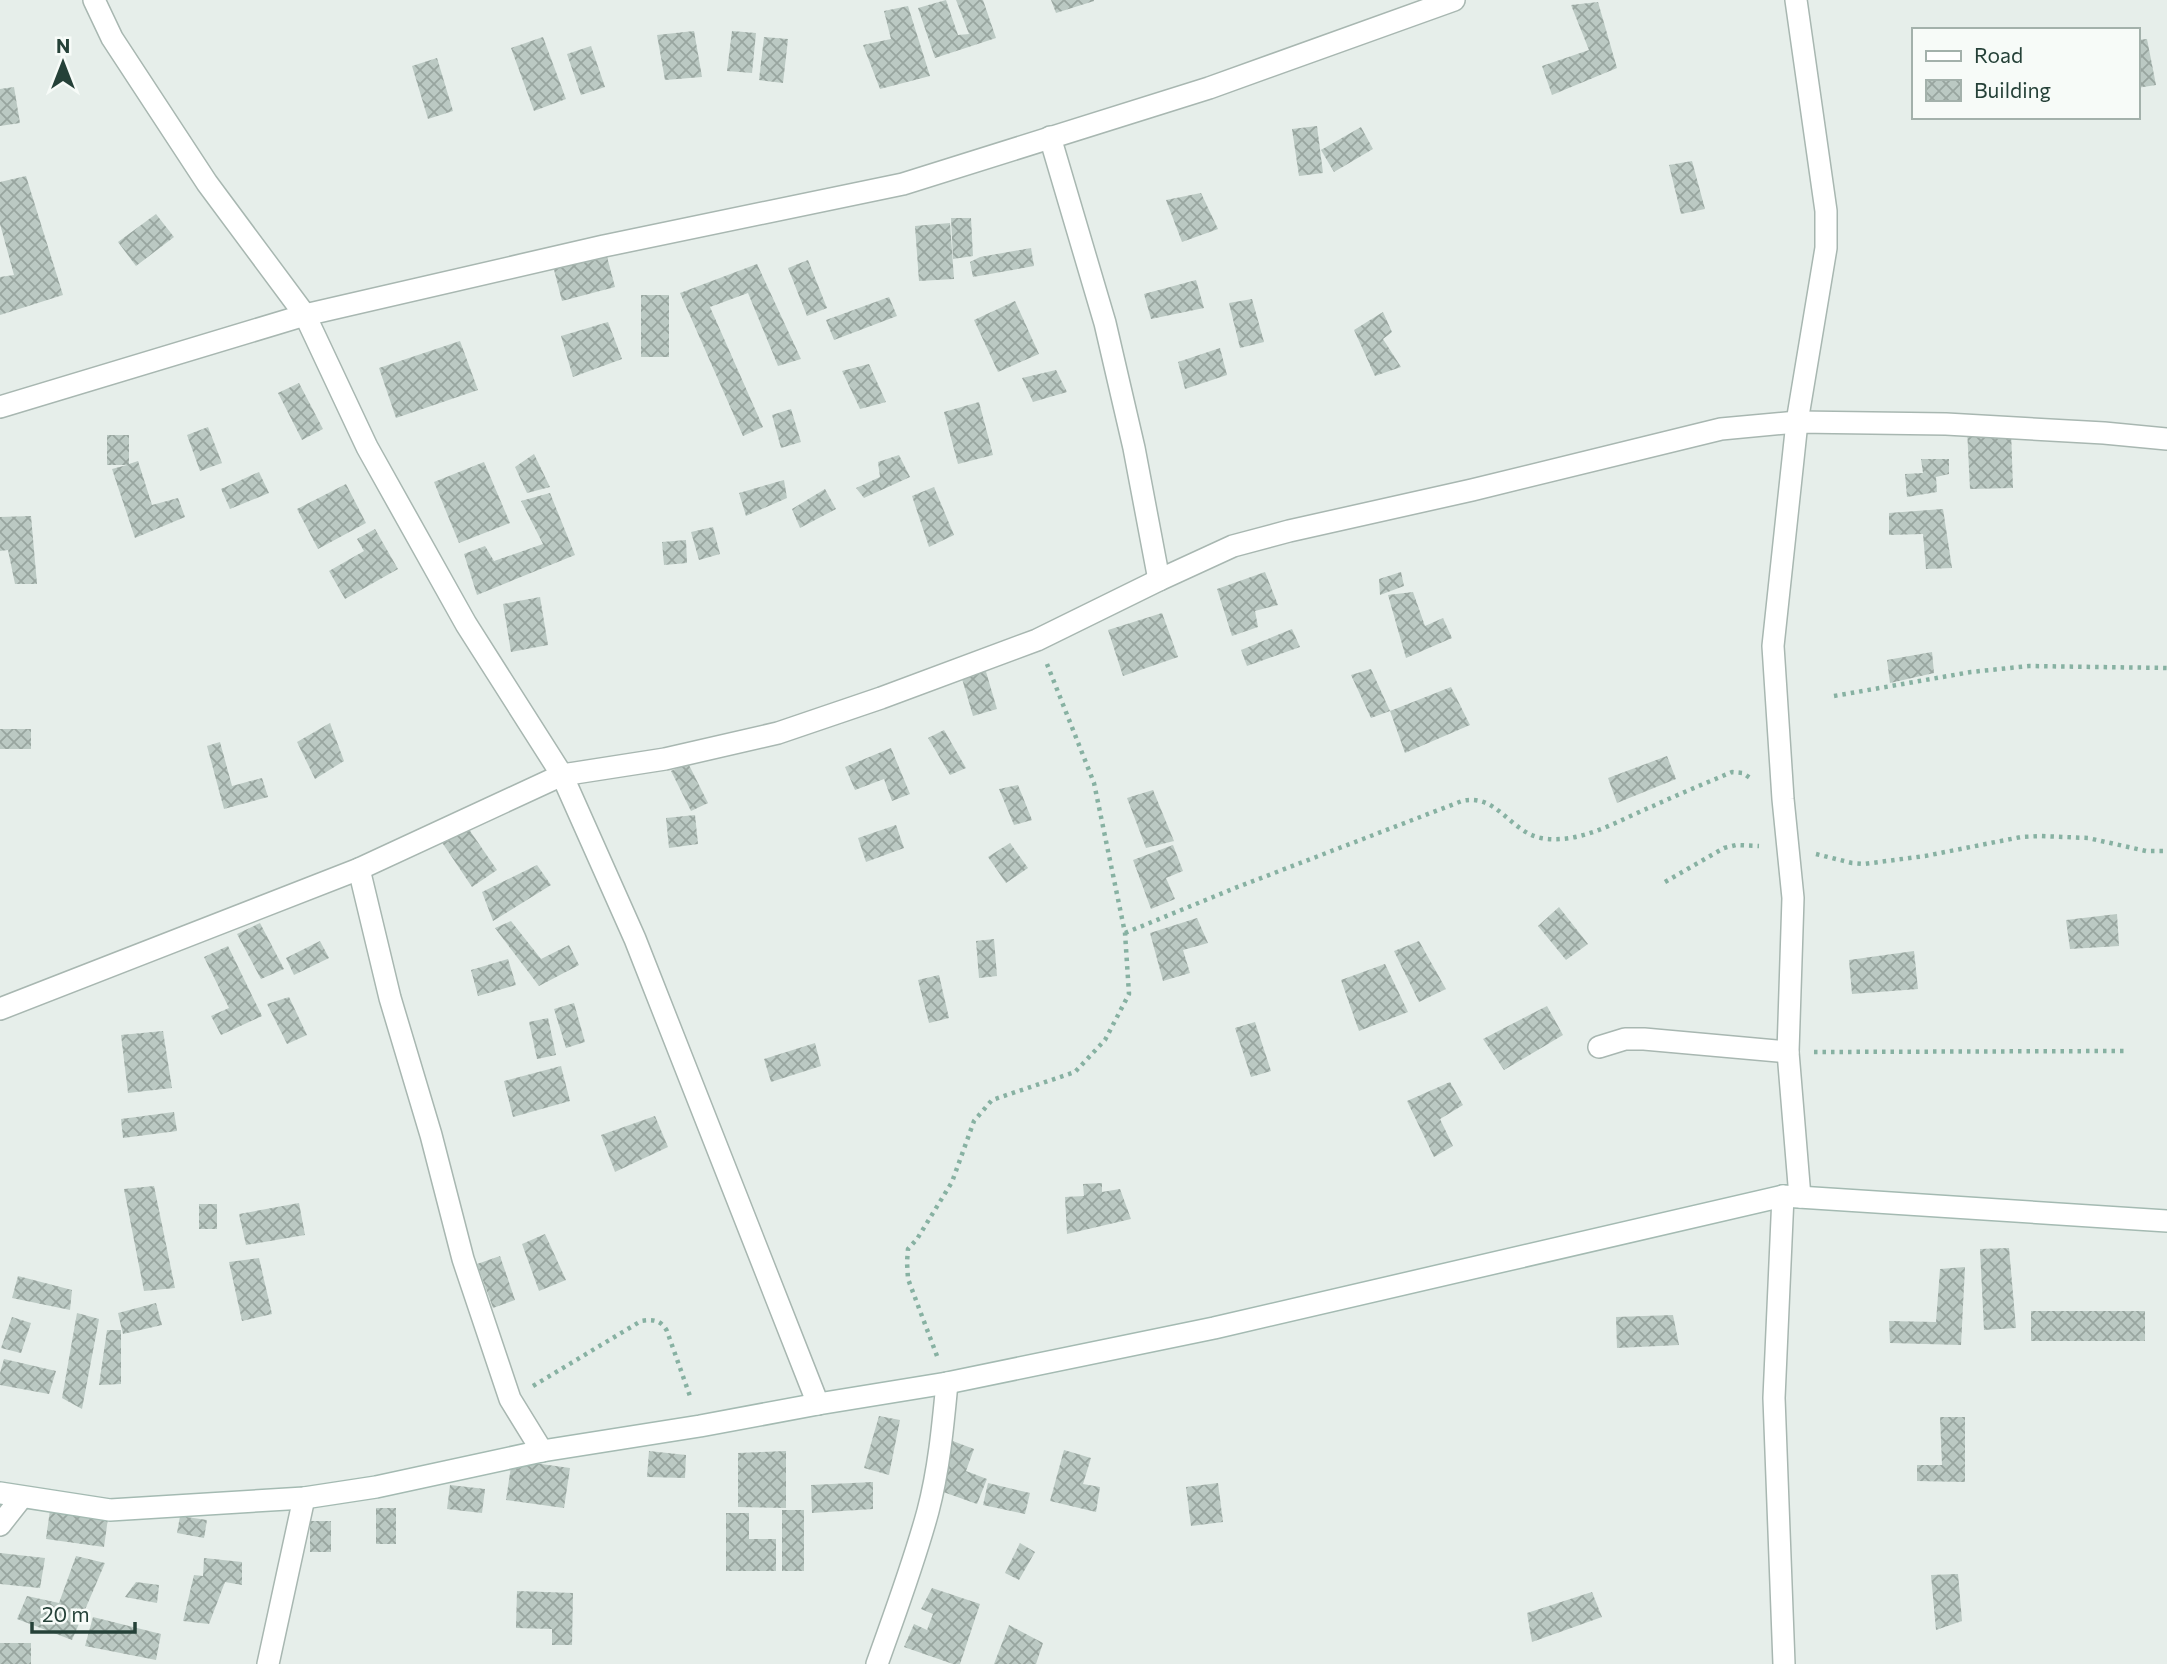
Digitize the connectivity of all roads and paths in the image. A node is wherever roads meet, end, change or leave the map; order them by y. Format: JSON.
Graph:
{"nodes":[{"id":1,"x":94,"y":0,"type":"edge"},
{"id":2,"x":1454,"y":0,"type":"edge"},
{"id":3,"x":1796,"y":0,"type":"edge"},
{"id":4,"x":1050,"y":137,"type":"junction"},
{"id":5,"x":305,"y":315,"type":"junction"},
{"id":6,"x":0,"y":407,"type":"edge"},
{"id":7,"x":1797,"y":422,"type":"junction"},
{"id":8,"x":2167,"y":439,"type":"edge"},
{"id":9,"x":1159,"y":580,"type":"junction"},
{"id":10,"x":1037,"y":640,"type":"junction"},
{"id":11,"x":2167,"y":668,"type":"edge"},
{"id":12,"x":1834,"y":696,"type":"dead end"},
{"id":13,"x":562,"y":775,"type":"junction"},
{"id":14,"x":1783,"y":799,"type":"junction"},
{"id":15,"x":1788,"y":847,"type":"junction"},
{"id":16,"x":2167,"y":851,"type":"edge"},
{"id":17,"x":359,"y":869,"type":"junction"},
{"id":18,"x":1665,"y":882,"type":"dead end"},
{"id":19,"x":1125,"y":933,"type":"junction"},
{"id":20,"x":0,"y":1009,"type":"edge"},
{"id":21,"x":1599,"y":1047,"type":"dead end"},
{"id":22,"x":2124,"y":1051,"type":"dead end"},
{"id":23,"x":1788,"y":1052,"type":"junction"},
{"id":24,"x":1791,"y":1197,"type":"junction"},
{"id":25,"x":2167,"y":1221,"type":"edge"},
{"id":26,"x":947,"y":1383,"type":"junction"},
{"id":27,"x":510,"y":1399,"type":"junction"},
{"id":28,"x":818,"y":1404,"type":"junction"},
{"id":29,"x":700,"y":1426,"type":"junction"},
{"id":30,"x":542,"y":1451,"type":"junction"},
{"id":31,"x":0,"y":1493,"type":"edge"},
{"id":32,"x":22,"y":1497,"type":"junction"},
{"id":33,"x":304,"y":1498,"type":"junction"},
{"id":34,"x":0,"y":1525,"type":"edge"},
{"id":35,"x":268,"y":1664,"type":"edge"},
{"id":36,"x":877,"y":1664,"type":"edge"},
{"id":37,"x":1784,"y":1664,"type":"edge"}],
"edges":[{"from":1,"to":5,"type":"street"},
{"from":2,"to":4,"type":"street"},
{"from":3,"to":7,"type":"street"},
{"from":4,"to":5,"type":"street"},
{"from":4,"to":9,"type":"street"},
{"from":5,"to":6,"type":"street"},
{"from":5,"to":13,"type":"street"},
{"from":7,"to":8,"type":"street"},
{"from":7,"to":9,"type":"street"},
{"from":7,"to":14,"type":"street"},
{"from":9,"to":10,"type":"street"},
{"from":10,"to":13,"type":"street"},
{"from":10,"to":19,"type":"path"},
{"from":11,"to":12,"type":"path"},
{"from":13,"to":17,"type":"street"},
{"from":13,"to":28,"type":"street"},
{"from":14,"to":15,"type":"street"},
{"from":14,"to":19,"type":"path"},
{"from":15,"to":16,"type":"path"},
{"from":15,"to":18,"type":"path"},
{"from":15,"to":23,"type":"street"},
{"from":17,"to":20,"type":"street"},
{"from":17,"to":27,"type":"street"},
{"from":19,"to":26,"type":"path"},
{"from":21,"to":23,"type":"street"},
{"from":22,"to":23,"type":"path"},
{"from":23,"to":24,"type":"street"},
{"from":24,"to":25,"type":"street"},
{"from":24,"to":26,"type":"street"},
{"from":24,"to":37,"type":"street"},
{"from":26,"to":28,"type":"street"},
{"from":26,"to":36,"type":"street"},
{"from":27,"to":29,"type":"path"},
{"from":27,"to":30,"type":"street"},
{"from":28,"to":29,"type":"street"},
{"from":29,"to":30,"type":"street"},
{"from":30,"to":33,"type":"street"},
{"from":31,"to":32,"type":"street"},
{"from":32,"to":33,"type":"street"},
{"from":32,"to":34,"type":"street"},
{"from":33,"to":35,"type":"street"}]}
